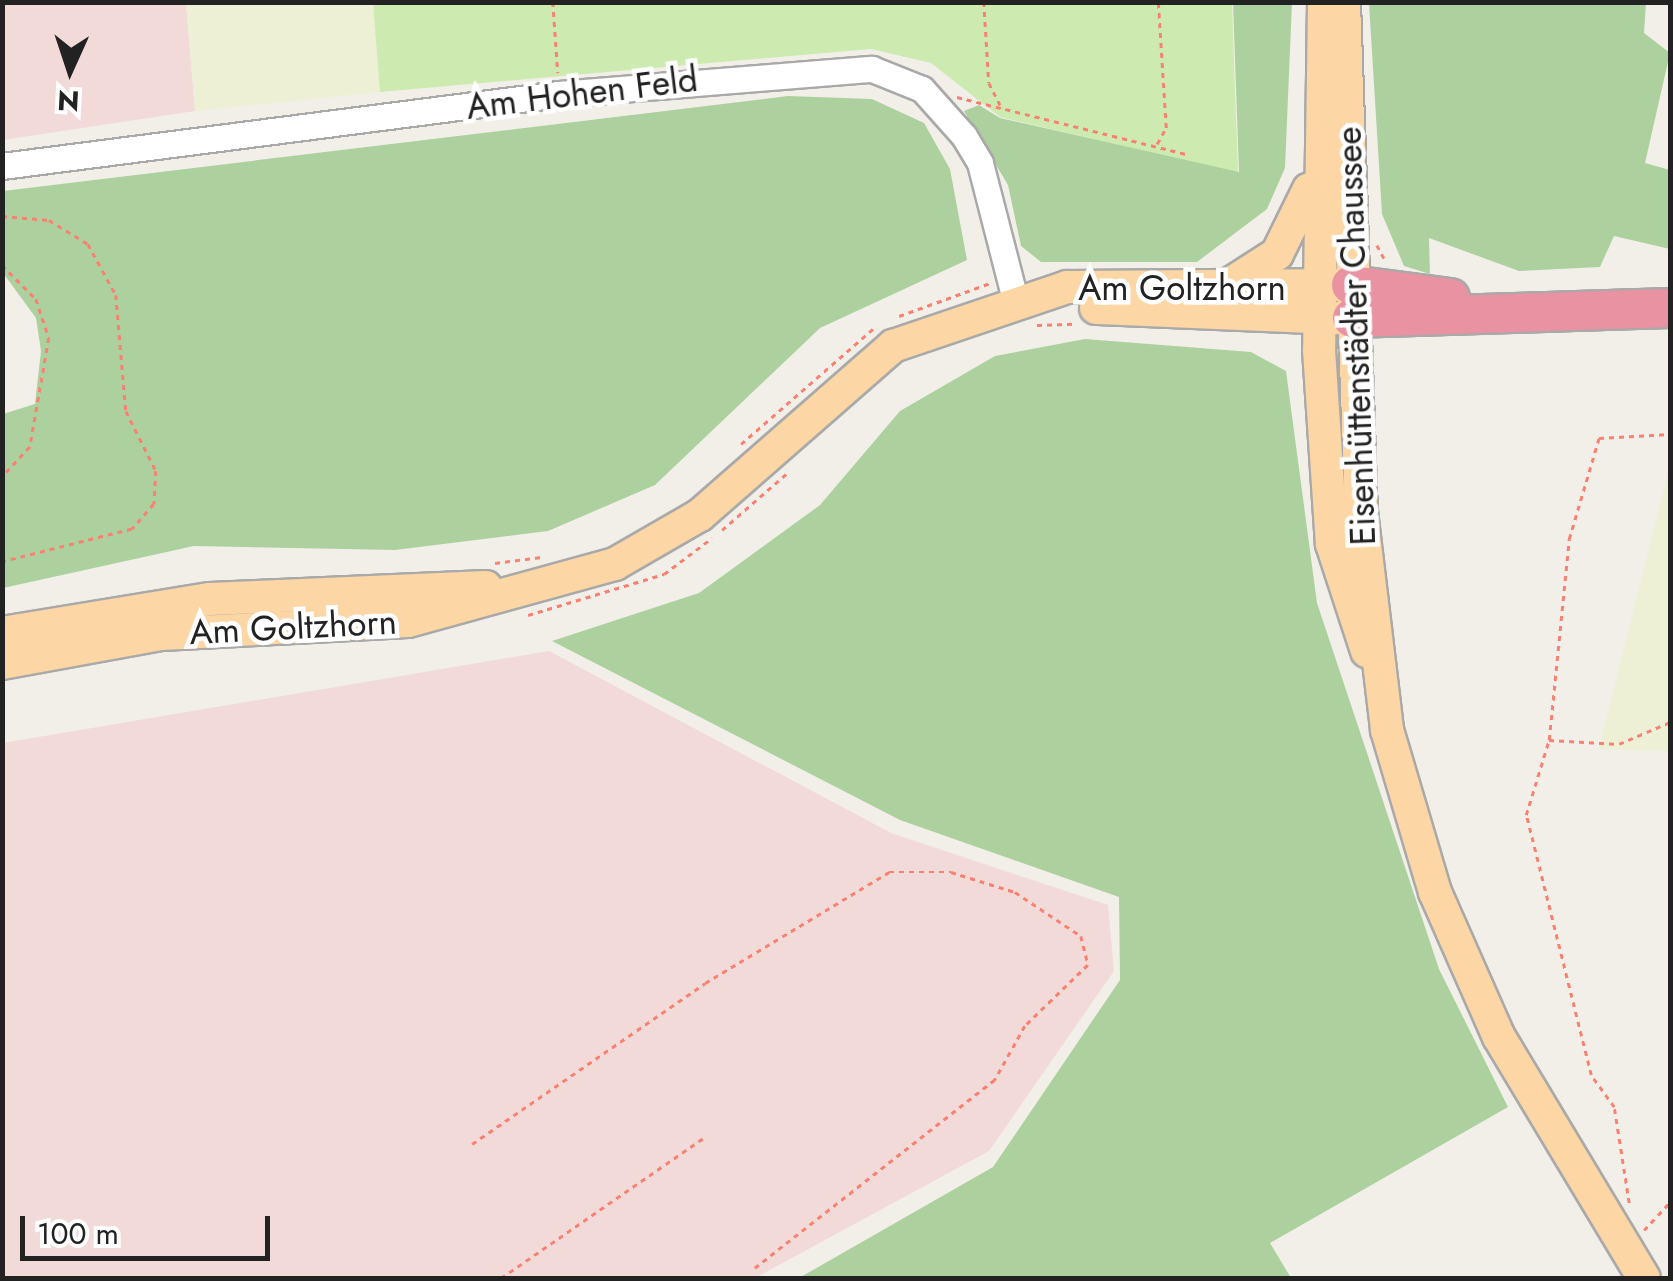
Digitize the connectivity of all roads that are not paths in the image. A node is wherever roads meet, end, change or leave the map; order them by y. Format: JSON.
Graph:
{"nodes":[{"id":1,"x":1324,"y":2,"type":"edge"},
{"id":2,"x":1344,"y":2,"type":"edge"},
{"id":3,"x":2,"y":166,"type":"edge"},
{"id":4,"x":1318,"y":178,"type":"junction"},
{"id":5,"x":1212,"y":288,"type":"junction"},
{"id":6,"x":1012,"y":290,"type":"junction"},
{"id":7,"x":1334,"y":302,"type":"junction"},
{"id":8,"x":1517,"y":306,"type":"junction"},
{"id":9,"x":1670,"y":308,"type":"edge"},
{"id":10,"x":570,"y":564,"type":"junction"},
{"id":11,"x":2,"y":633,"type":"edge"},
{"id":12,"x":2,"y":663,"type":"edge"},
{"id":13,"x":1644,"y":1278,"type":"edge"}],
"edges":[{"from":1,"to":4,"type":"main road","name":"Eisenhüttenstädter Chaussee"},
{"from":2,"to":7,"type":"main road","name":"Eisenhüttenstädter Chaussee"},
{"from":3,"to":6,"type":"street","name":"Am Hohen Feld"},
{"from":4,"to":5,"type":"main road"},
{"from":4,"to":7,"type":"main road","name":"Eisenhüttenstädter Chaussee"},
{"from":5,"to":6,"type":"main road","name":"Am Goltzhorn"},
{"from":5,"to":7,"type":"main road","name":"Am Goltzhorn"},
{"from":6,"to":7,"type":"main road","name":"Am Goltzhorn"},
{"from":6,"to":10,"type":"main road","name":"Am Goltzhorn"},
{"from":7,"to":8,"type":"highway"},
{"from":7,"to":8,"type":"highway"},
{"from":7,"to":13,"type":"main road","name":"Eisenhüttenstädter Chaussee"},
{"from":8,"to":9,"type":"highway"},
{"from":10,"to":11,"type":"main road","name":"Am Goltzhorn"},
{"from":10,"to":12,"type":"main road","name":"Am Goltzhorn"}]}
